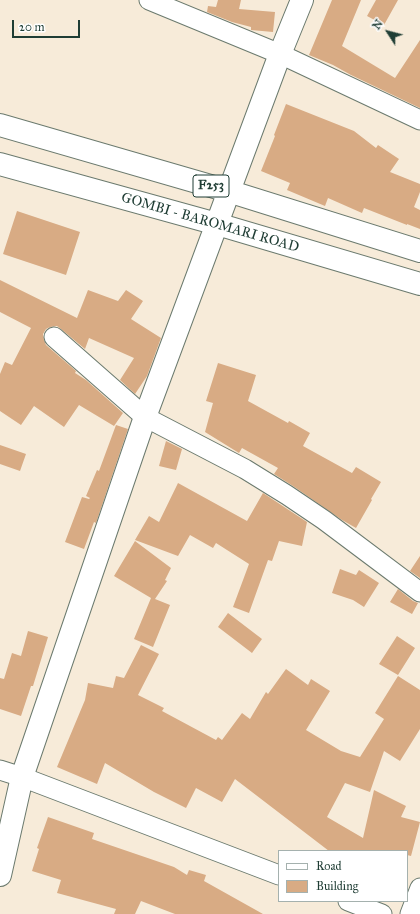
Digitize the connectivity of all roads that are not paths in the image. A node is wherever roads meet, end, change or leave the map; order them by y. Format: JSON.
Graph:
{"nodes":[{"id":1,"x":149,"y":0,"type":"edge"},
{"id":2,"x":302,"y":0,"type":"edge"},
{"id":3,"x":280,"y":54,"type":"junction"},
{"id":4,"x":420,"y":120,"type":"edge"},
{"id":5,"x":0,"y":125,"type":"edge"},
{"id":6,"x":0,"y":164,"type":"edge"},
{"id":7,"x":228,"y":191,"type":"junction"},
{"id":8,"x":217,"y":224,"type":"junction"},
{"id":9,"x":420,"y":251,"type":"edge"},
{"id":10,"x":420,"y":284,"type":"edge"},
{"id":11,"x":54,"y":337,"type":"dead end"},
{"id":12,"x":145,"y":417,"type":"junction"},
{"id":13,"x":420,"y":592,"type":"edge"},
{"id":14,"x":0,"y":770,"type":"edge"},
{"id":15,"x":22,"y":777,"type":"junction"},
{"id":16,"x":0,"y":875,"type":"edge"},
{"id":17,"x":278,"y":875,"type":"edge"},
{"id":18,"x":420,"y":888,"type":"edge"},
{"id":19,"x":351,"y":902,"type":"edge"},
{"id":20,"x":382,"y":914,"type":"edge"},
{"id":21,"x":410,"y":914,"type":"edge"}],
"edges":[{"from":1,"to":3,"type":"street"},
{"from":2,"to":3,"type":"street"},
{"from":3,"to":4,"type":"street"},
{"from":3,"to":7,"type":"street"},
{"from":5,"to":7,"type":"street","number":"F253"},
{"from":6,"to":8,"type":"street","name":"GOMBI - BAROMARI ROAD","number":"F253"},
{"from":7,"to":8,"type":"street"},
{"from":7,"to":9,"type":"street","number":"F253"},
{"from":8,"to":10,"type":"street","name":"GOMBI - BAROMARI ROAD","number":"F253"},
{"from":8,"to":12,"type":"street"},
{"from":11,"to":12,"type":"street"},
{"from":12,"to":13,"type":"street"},
{"from":12,"to":15,"type":"street"},
{"from":14,"to":15,"type":"street"},
{"from":15,"to":16,"type":"street"},
{"from":15,"to":17,"type":"street"},
{"from":18,"to":21,"type":"street"},
{"from":19,"to":20,"type":"street"}]}
